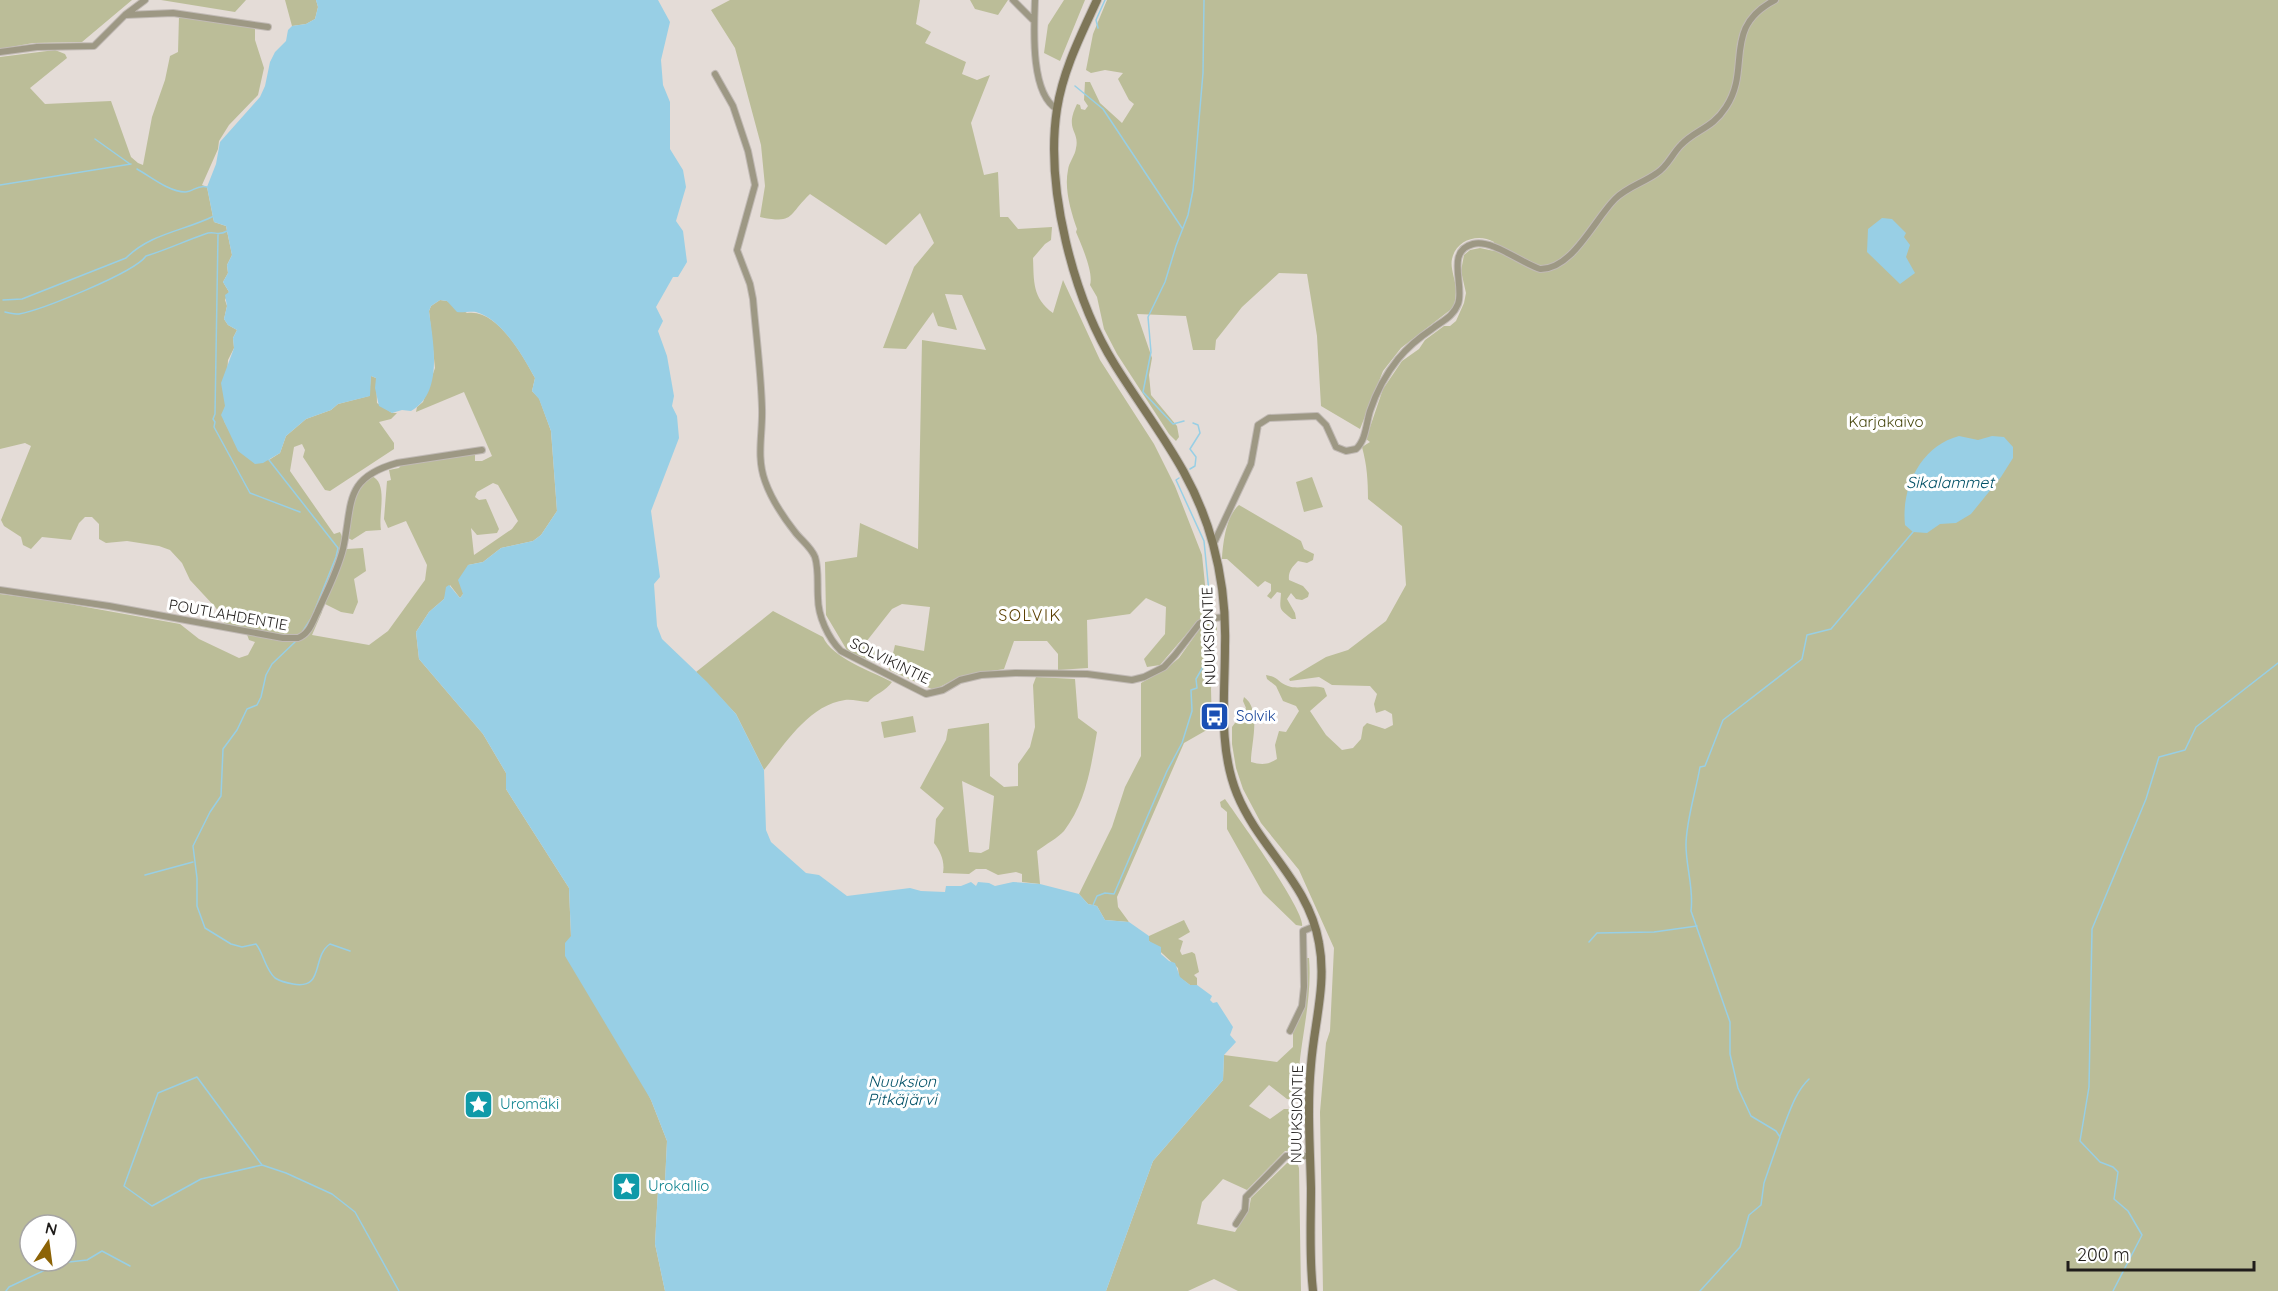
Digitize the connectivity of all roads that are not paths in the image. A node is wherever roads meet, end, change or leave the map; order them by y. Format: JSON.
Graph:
{"nodes":[{"id":1,"x":145,"y":0,"type":"edge"},
{"id":2,"x":1013,"y":0,"type":"edge"},
{"id":3,"x":1035,"y":0,"type":"edge"},
{"id":4,"x":1097,"y":0,"type":"edge"},
{"id":5,"x":1775,"y":0,"type":"edge"},
{"id":6,"x":125,"y":15,"type":"junction"},
{"id":7,"x":1034,"y":21,"type":"junction"},
{"id":8,"x":268,"y":27,"type":"dead end"},
{"id":9,"x":0,"y":52,"type":"edge"},
{"id":10,"x":715,"y":74,"type":"dead end"},
{"id":11,"x":1057,"y":109,"type":"junction"},
{"id":12,"x":482,"y":450,"type":"dead end"},
{"id":13,"x":1214,"y":546,"type":"junction"},
{"id":14,"x":0,"y":590,"type":"edge"},
{"id":15,"x":1224,"y":617,"type":"junction"},
{"id":16,"x":1315,"y":926,"type":"junction"},
{"id":17,"x":1290,"y":1031,"type":"dead end"},
{"id":18,"x":1310,"y":1156,"type":"junction"},
{"id":19,"x":1236,"y":1224,"type":"dead end"},
{"id":20,"x":1313,"y":1291,"type":"edge"}],
"edges":[{"from":1,"to":6,"type":"street"},
{"from":2,"to":7,"type":"street"},
{"from":3,"to":7,"type":"street"},
{"from":4,"to":11,"type":"street","name":"NUUKSIONTIE"},
{"from":5,"to":13,"type":"street"},
{"from":6,"to":8,"type":"street"},
{"from":6,"to":9,"type":"street"},
{"from":7,"to":11,"type":"street"},
{"from":10,"to":15,"type":"street","name":"SOLVIKINTIE"},
{"from":11,"to":13,"type":"street","name":"NUUKSIONTIE"},
{"from":12,"to":14,"type":"street","name":"POUTLAHDENTIE"},
{"from":13,"to":15,"type":"street","name":"NUUKSIONTIE"},
{"from":15,"to":16,"type":"street","name":"NUUKSIONTIE"},
{"from":16,"to":17,"type":"street"},
{"from":16,"to":18,"type":"street","name":"NUUKSIONTIE"},
{"from":18,"to":19,"type":"street"},
{"from":18,"to":20,"type":"street","name":"NUUKSIONTIE"}]}
